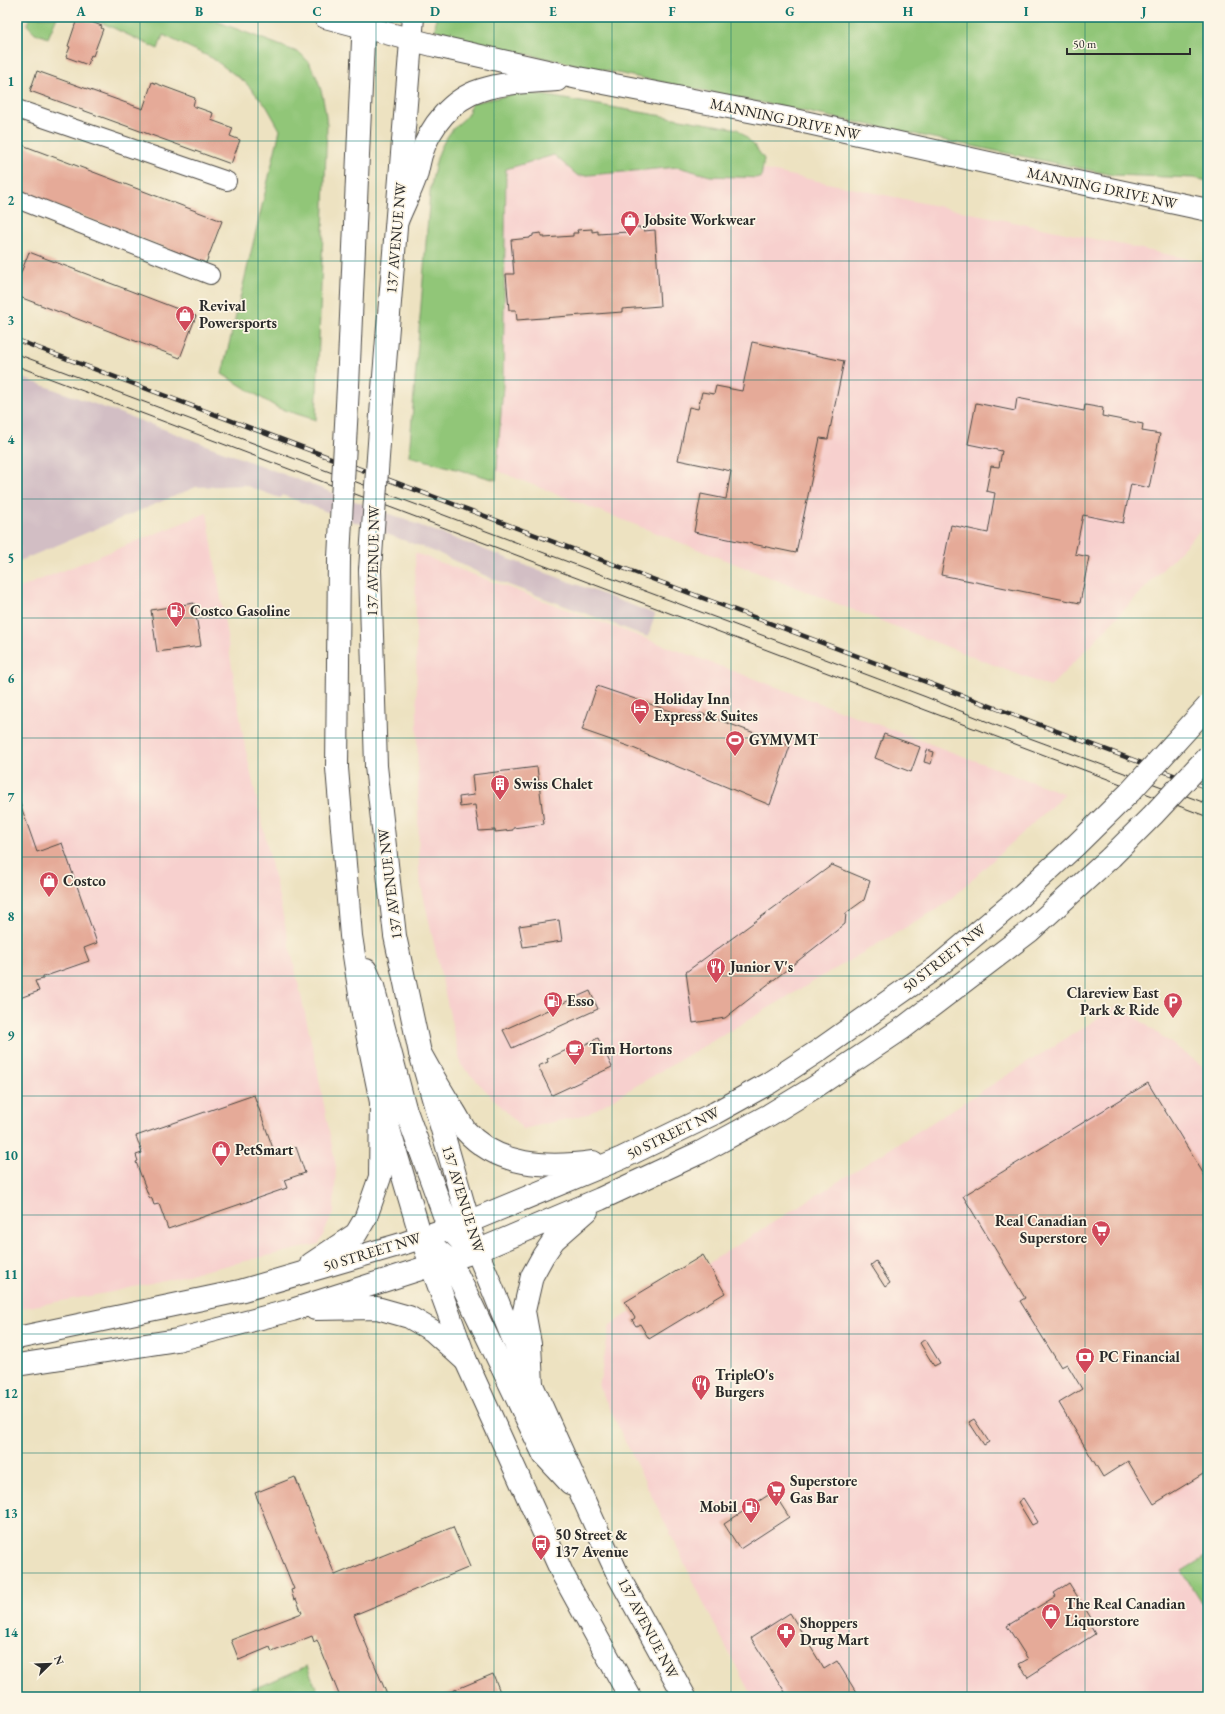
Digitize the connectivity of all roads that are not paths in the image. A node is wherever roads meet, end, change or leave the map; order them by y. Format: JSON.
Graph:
{"nodes":[{"id":1,"x":324,"y":17,"type":"edge"},
{"id":2,"x":413,"y":17,"type":"edge"},
{"id":3,"x":364,"y":22,"type":"edge"},
{"id":4,"x":412,"y":40,"type":"junction"},
{"id":5,"x":578,"y":78,"type":"junction"},
{"id":6,"x":17,"y":109,"type":"edge"},
{"id":7,"x":227,"y":181,"type":"dead end"},
{"id":8,"x":17,"y":199,"type":"edge"},
{"id":9,"x":1208,"y":210,"type":"edge"},
{"id":10,"x":397,"y":221,"type":"junction"},
{"id":11,"x":210,"y":275,"type":"dead end"},
{"id":12,"x":1208,"y":706,"type":"edge"},
{"id":13,"x":1208,"y":756,"type":"edge"},
{"id":14,"x":351,"y":936,"type":"junction"},
{"id":15,"x":420,"y":1053,"type":"junction"},
{"id":16,"x":381,"y":1102,"type":"junction"},
{"id":17,"x":622,"y":1158,"type":"junction"},
{"id":18,"x":600,"y":1199,"type":"junction"},
{"id":19,"x":458,"y":1225,"type":"junction"},
{"id":20,"x":421,"y":1238,"type":"junction"},
{"id":21,"x":477,"y":1251,"type":"junction"},
{"id":22,"x":439,"y":1262,"type":"junction"},
{"id":23,"x":295,"y":1275,"type":"junction"},
{"id":24,"x":292,"y":1310,"type":"junction"},
{"id":25,"x":17,"y":1338,"type":"edge"},
{"id":26,"x":466,"y":1361,"type":"junction"},
{"id":27,"x":17,"y":1365,"type":"edge"},
{"id":28,"x":532,"y":1385,"type":"junction"},
{"id":29,"x":583,"y":1497,"type":"junction"},
{"id":30,"x":630,"y":1697,"type":"edge"},
{"id":31,"x":685,"y":1697,"type":"edge"}],
"edges":[{"from":1,"to":3,"type":"main road","name":"MANNING DRIVE NW"},
{"from":2,"to":4,"type":"main road","name":"137 AVENUE NW"},
{"from":3,"to":4,"type":"main road","name":"MANNING DRIVE NW"},
{"from":3,"to":14,"type":"main road","bridge":true},
{"from":4,"to":5,"type":"main road","name":"MANNING DRIVE NW"},
{"from":4,"to":10,"type":"main road","name":"137 AVENUE NW"},
{"from":5,"to":9,"type":"main road","name":"MANNING DRIVE NW"},
{"from":5,"to":10,"type":"main road"},
{"from":6,"to":7,"type":"street"},
{"from":8,"to":11,"type":"street"},
{"from":10,"to":15,"type":"main road","name":"137 AVENUE NW","bridge":true},
{"from":12,"to":17,"type":"main road","name":"50 STREET NW","bridge":true},
{"from":13,"to":18,"type":"main road","name":"50 STREET NW","bridge":true},
{"from":14,"to":16,"type":"main road"},
{"from":14,"to":19,"type":"main road"},
{"from":15,"to":17,"type":"main road"},
{"from":15,"to":19,"type":"main road","name":"137 AVENUE NW"},
{"from":16,"to":20,"type":"main road"},
{"from":16,"to":23,"type":"main road"},
{"from":17,"to":19,"type":"main road","name":"50 STREET NW"},
{"from":18,"to":21,"type":"main road","name":"50 STREET NW"},
{"from":18,"to":28,"type":"main road"},
{"from":19,"to":20,"type":"main road","name":"50 STREET NW"},
{"from":19,"to":21,"type":"main road","name":"137 AVENUE NW"},
{"from":20,"to":22,"type":"main road"},
{"from":20,"to":23,"type":"main road","name":"50 STREET NW"},
{"from":21,"to":22,"type":"main road","name":"50 STREET NW"},
{"from":21,"to":28,"type":"main road","name":"137 AVENUE NW"},
{"from":22,"to":24,"type":"main road","name":"50 STREET NW"},
{"from":22,"to":26,"type":"main road"},
{"from":22,"to":29,"type":"main road"},
{"from":23,"to":25,"type":"main road","name":"50 STREET NW"},
{"from":24,"to":26,"type":"main road"},
{"from":24,"to":27,"type":"main road","name":"50 STREET NW"},
{"from":26,"to":30,"type":"main road"},
{"from":28,"to":29,"type":"main road","name":"137 AVENUE NW"},
{"from":29,"to":31,"type":"main road","name":"137 AVENUE NW"}]}
